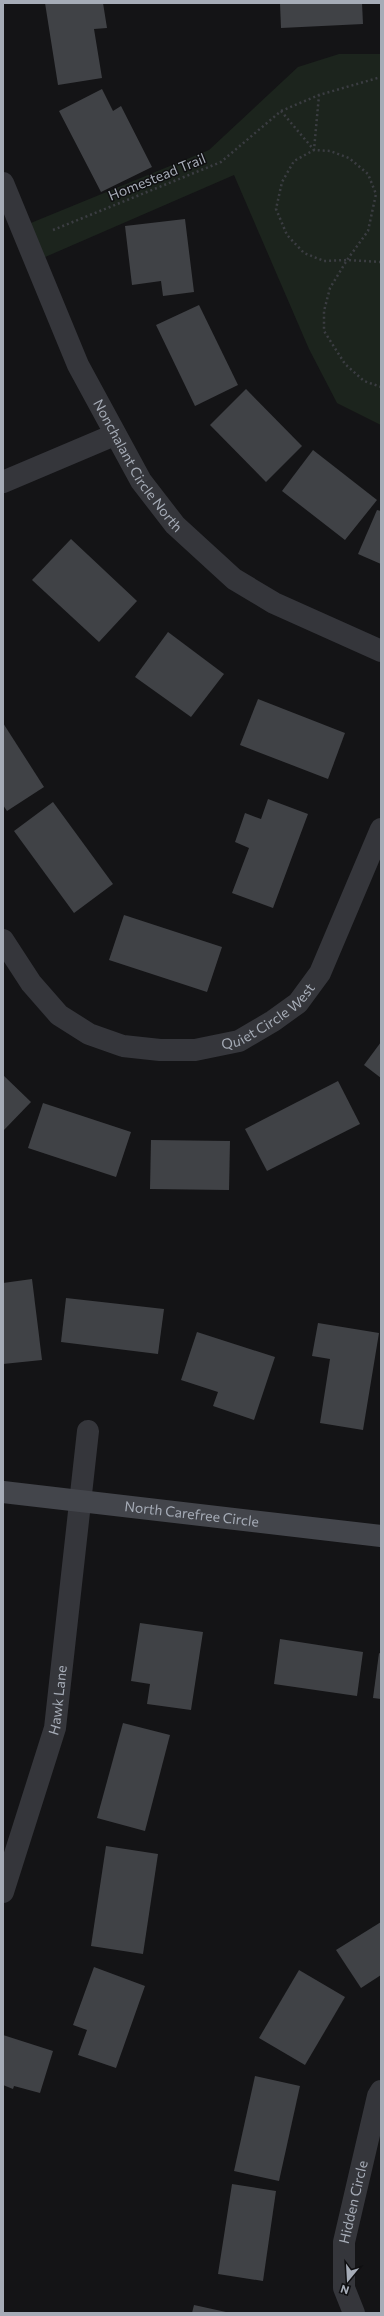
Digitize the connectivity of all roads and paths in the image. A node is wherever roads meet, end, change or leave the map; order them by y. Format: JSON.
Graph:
{"nodes":[{"id":1,"x":381,"y":77,"type":"edge"},
{"id":2,"x":319,"y":95,"type":"junction"},
{"id":3,"x":281,"y":111,"type":"junction"},
{"id":4,"x":314,"y":150,"type":"junction"},
{"id":5,"x":3,"y":183,"type":"edge"},
{"id":6,"x":28,"y":241,"type":"junction"},
{"id":7,"x":347,"y":260,"type":"junction"},
{"id":8,"x":381,"y":262,"type":"edge"},
{"id":9,"x":381,"y":387,"type":"edge"},
{"id":10,"x":114,"y":435,"type":"junction"},
{"id":11,"x":3,"y":482,"type":"edge"},
{"id":12,"x":381,"y":651,"type":"edge"},
{"id":13,"x":381,"y":829,"type":"edge"},
{"id":14,"x":3,"y":940,"type":"edge"},
{"id":15,"x":88,"y":1431,"type":"dead end"},
{"id":16,"x":3,"y":1492,"type":"edge"},
{"id":17,"x":80,"y":1501,"type":"junction"},
{"id":18,"x":381,"y":1536,"type":"edge"},
{"id":19,"x":3,"y":1892,"type":"edge"},
{"id":20,"x":381,"y":2091,"type":"edge"},
{"id":21,"x":354,"y":2313,"type":"edge"}],
"edges":[{"from":1,"to":2,"type":"path","name":"Homestead Trail"},
{"from":2,"to":3,"type":"path","name":"Homestead Trail"},
{"from":2,"to":4,"type":"path"},
{"from":3,"to":4,"type":"path"},
{"from":3,"to":6,"type":"path","name":"Homestead Trail"},
{"from":4,"to":7,"type":"path"},
{"from":4,"to":7,"type":"path"},
{"from":5,"to":6,"type":"street","name":"Nonchalant Circle North"},
{"from":6,"to":10,"type":"street","name":"Nonchalant Circle North"},
{"from":7,"to":8,"type":"path"},
{"from":7,"to":9,"type":"path"},
{"from":10,"to":11,"type":"street"},
{"from":10,"to":12,"type":"street","name":"Nonchalant Circle North"},
{"from":13,"to":14,"type":"street","name":"Quiet Circle West"},
{"from":15,"to":17,"type":"street","name":"Hawk Lane"},
{"from":16,"to":17,"type":"main road","name":"North Carefree Circle"},
{"from":17,"to":18,"type":"main road","name":"North Carefree Circle"},
{"from":17,"to":19,"type":"street","name":"Hawk Lane"},
{"from":20,"to":21,"type":"street","name":"Hidden Circle"}]}
